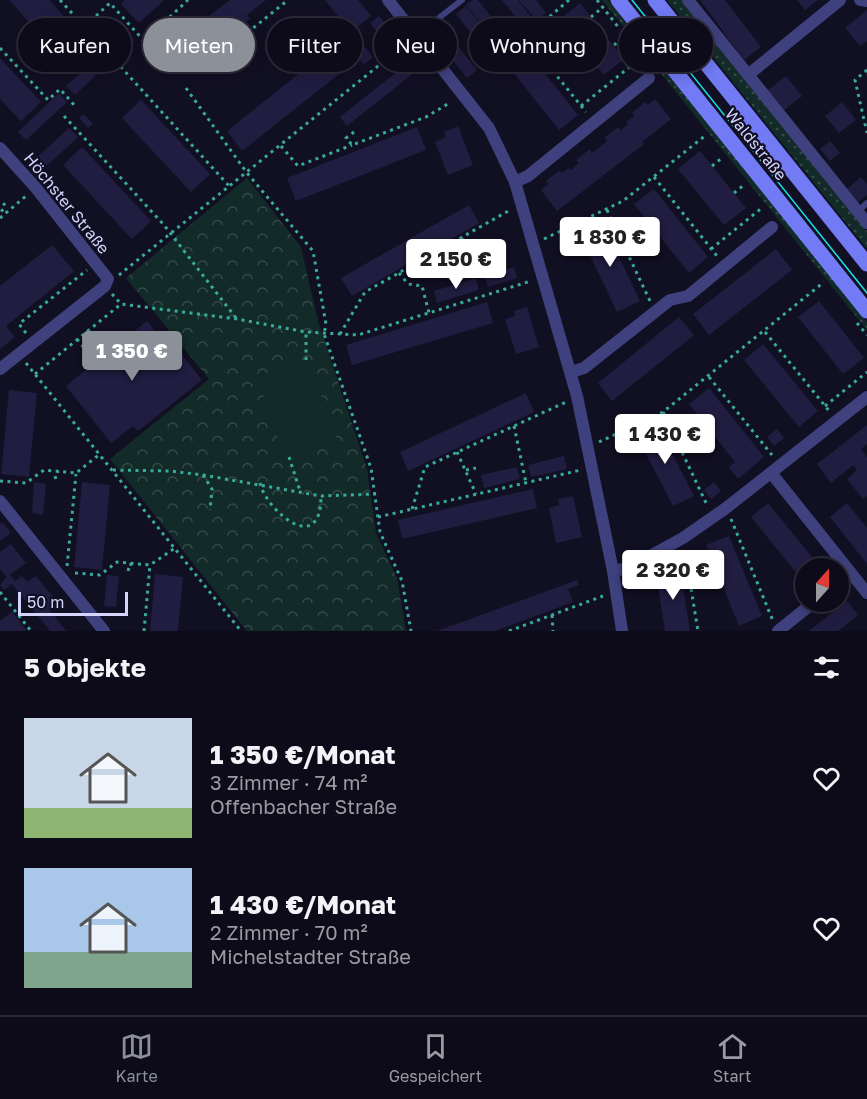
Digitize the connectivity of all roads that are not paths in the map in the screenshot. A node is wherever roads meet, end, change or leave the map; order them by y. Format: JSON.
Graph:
{"nodes":[{"id":1,"x":388,"y":0,"type":"edge"},
{"id":2,"x":462,"y":0,"type":"edge"},
{"id":3,"x":618,"y":0,"type":"edge"},
{"id":4,"x":655,"y":0,"type":"edge"},
{"id":5,"x":688,"y":0,"type":"edge"},
{"id":6,"x":840,"y":0,"type":"edge"},
{"id":7,"x":860,"y":0,"type":"edge"},
{"id":8,"x":867,"y":1,"type":"edge"},
{"id":9,"x":403,"y":18,"type":"edge"},
{"id":10,"x":439,"y":18,"type":"edge"},
{"id":11,"x":445,"y":72,"type":"edge"},
{"id":12,"x":748,"y":75,"type":"junction"},
{"id":13,"x":650,"y":78,"type":"dead end"},
{"id":14,"x":0,"y":148,"type":"edge"},
{"id":15,"x":514,"y":182,"type":"junction"},
{"id":16,"x":862,"y":207,"type":"edge"},
{"id":17,"x":867,"y":223,"type":"edge"},
{"id":18,"x":772,"y":227,"type":"dead end"},
{"id":19,"x":867,"y":264,"type":"edge"},
{"id":20,"x":867,"y":311,"type":"edge"},
{"id":21,"x":0,"y":369,"type":"edge"},
{"id":22,"x":571,"y":372,"type":"junction"},
{"id":23,"x":867,"y":397,"type":"edge"},
{"id":24,"x":777,"y":470,"type":"junction"},
{"id":25,"x":0,"y":501,"type":"edge"},
{"id":26,"x":613,"y":572,"type":"junction"},
{"id":27,"x":850,"y":572,"type":"joint"},
{"id":28,"x":867,"y":593,"type":"edge"},
{"id":29,"x":799,"y":612,"type":"edge"},
{"id":30,"x":776,"y":628,"type":"edge"},
{"id":31,"x":104,"y":631,"type":"edge"},
{"id":32,"x":622,"y":631,"type":"edge"}],
"edges":[{"from":1,"to":9,"type":"street"},
{"from":2,"to":10,"type":"lane"},
{"from":3,"to":20,"type":"main road","name":"Waldstraße"},
{"from":4,"to":19,"type":"main road","name":"Waldstraße"},
{"from":5,"to":12,"type":"street"},
{"from":6,"to":12,"type":"street"},
{"from":7,"to":8,"type":"street"},
{"from":11,"to":15,"type":"street"},
{"from":12,"to":16,"type":"street"},
{"from":13,"to":15,"type":"street"},
{"from":14,"to":21,"type":"street","name":"Höchster Straße"},
{"from":15,"to":22,"type":"street"},
{"from":16,"to":17,"type":"street"},
{"from":18,"to":22,"type":"street"},
{"from":22,"to":26,"type":"street"},
{"from":23,"to":24,"type":"street"},
{"from":24,"to":26,"type":"street"},
{"from":24,"to":27,"type":"street"},
{"from":25,"to":31,"type":"street"},
{"from":26,"to":32,"type":"street"},
{"from":27,"to":28,"type":"street"},
{"from":29,"to":30,"type":"street"}]}
